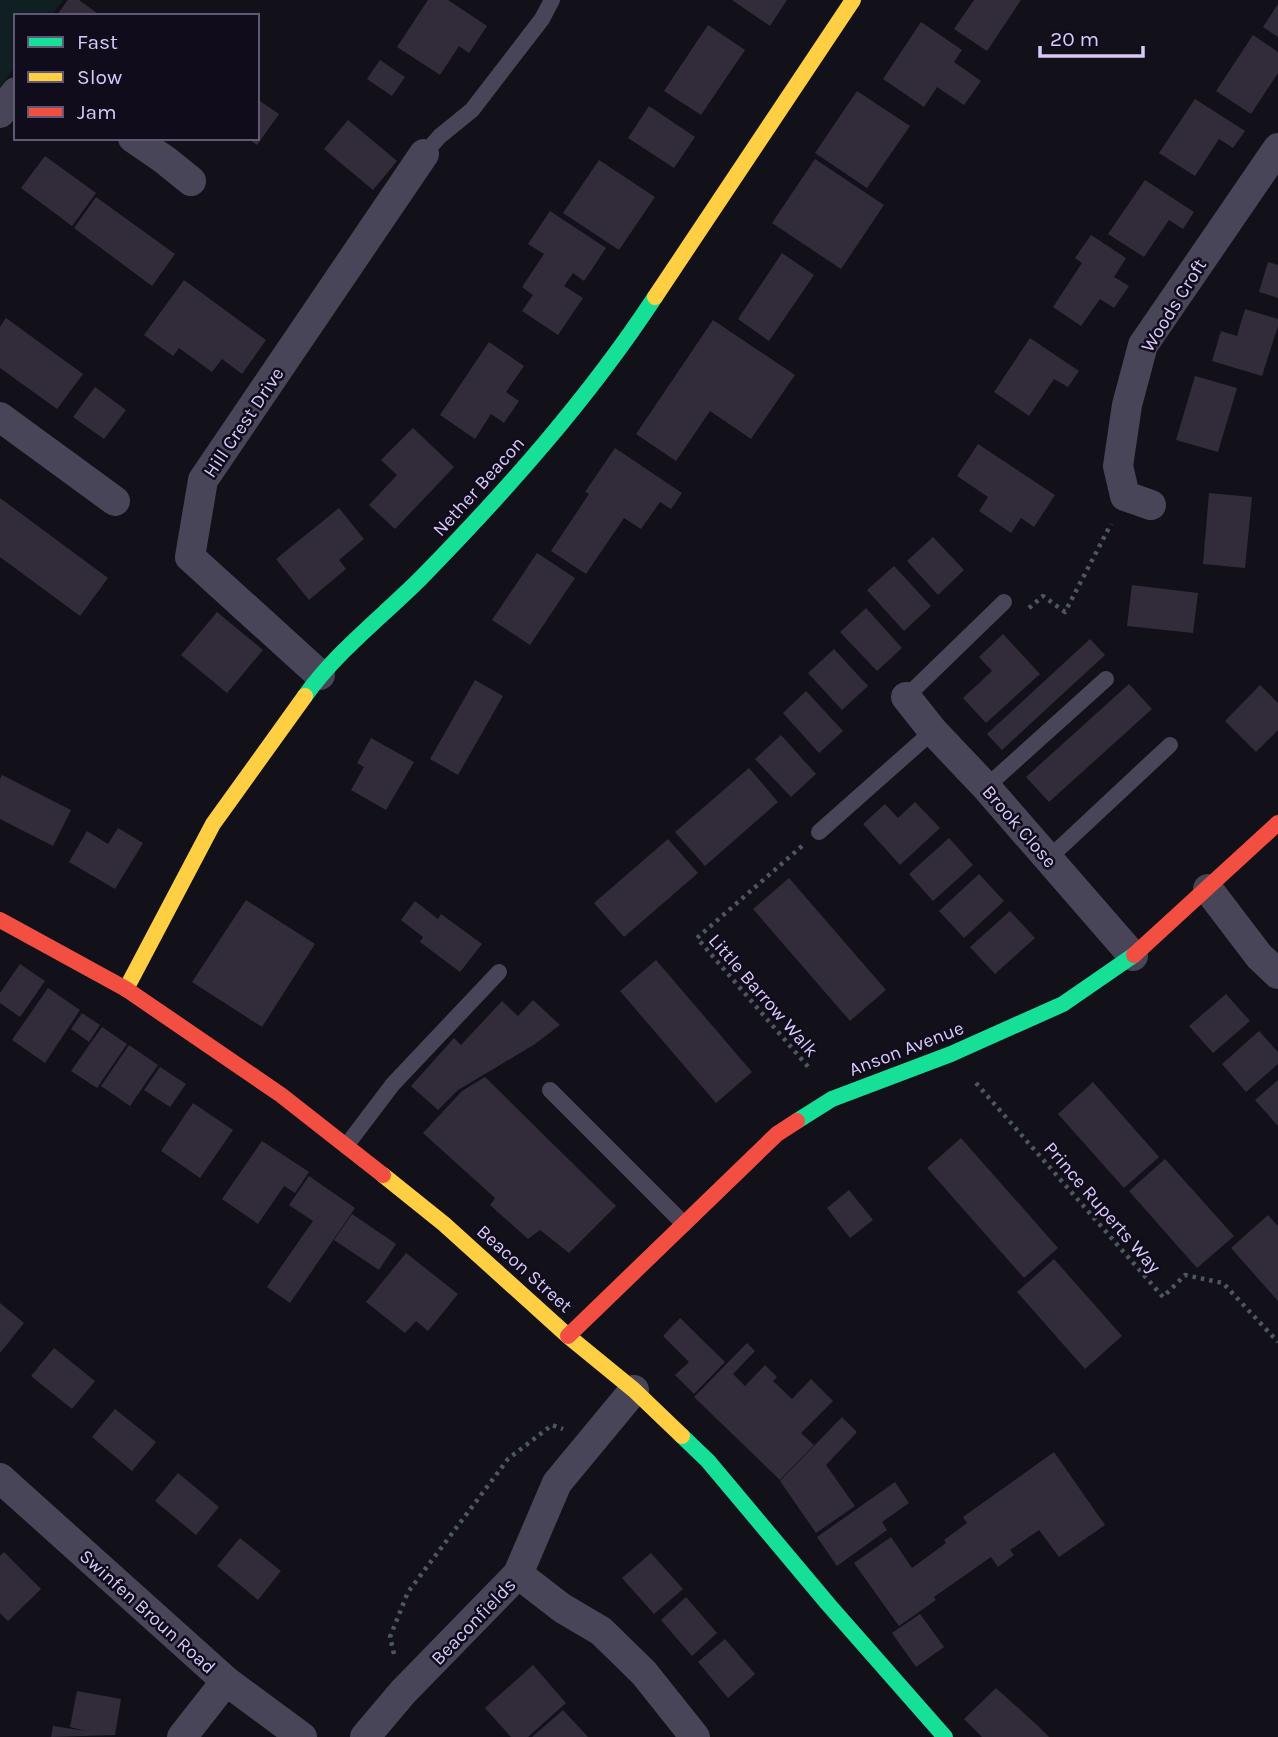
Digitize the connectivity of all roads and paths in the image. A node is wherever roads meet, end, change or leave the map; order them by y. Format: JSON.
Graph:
{"nodes":[{"id":1,"x":552,"y":0,"type":"edge"},
{"id":2,"x":852,"y":0,"type":"edge"},
{"id":3,"x":14,"y":95,"type":"edge"},
{"id":4,"x":0,"y":113,"type":"edge"},
{"id":5,"x":136,"y":140,"type":"edge"},
{"id":6,"x":1278,"y":148,"type":"edge"},
{"id":7,"x":424,"y":154,"type":"joint"},
{"id":8,"x":191,"y":181,"type":"dead end"},
{"id":9,"x":0,"y":417,"type":"edge"},
{"id":10,"x":1138,"y":500,"type":"joint"},
{"id":11,"x":113,"y":503,"type":"dead end"},
{"id":12,"x":1004,"y":602,"type":"dead end"},
{"id":13,"x":1023,"y":613,"type":"dead end"},
{"id":14,"x":320,"y":675,"type":"junction"},
{"id":15,"x":1106,"y":680,"type":"dead end"},
{"id":16,"x":906,"y":697,"type":"joint"},
{"id":17,"x":933,"y":731,"type":"junction"},
{"id":18,"x":1170,"y":745,"type":"dead end"},
{"id":19,"x":986,"y":787,"type":"junction"},
{"id":20,"x":1278,"y":823,"type":"edge"},
{"id":21,"x":818,"y":832,"type":"joint"},
{"id":22,"x":1048,"y":858,"type":"junction"},
{"id":23,"x":1208,"y":889,"type":"junction"},
{"id":24,"x":0,"y":920,"type":"edge"},
{"id":25,"x":1133,"y":956,"type":"junction"},
{"id":26,"x":499,"y":972,"type":"dead end"},
{"id":27,"x":1278,"y":974,"type":"edge"},
{"id":28,"x":126,"y":989,"type":"junction"},
{"id":29,"x":951,"y":1055,"type":"junction"},
{"id":30,"x":550,"y":1090,"type":"dead end"},
{"id":31,"x":832,"y":1099,"type":"junction"},
{"id":32,"x":346,"y":1146,"type":"junction"},
{"id":33,"x":684,"y":1224,"type":"junction"},
{"id":34,"x":568,"y":1336,"type":"junction"},
{"id":35,"x":1278,"y":1342,"type":"edge"},
{"id":36,"x":634,"y":1390,"type":"junction"},
{"id":37,"x":595,"y":1439,"type":"junction"},
{"id":38,"x":0,"y":1478,"type":"edge"},
{"id":39,"x":518,"y":1574,"type":"junction"},
{"id":40,"x":226,"y":1681,"type":"junction"},
{"id":41,"x":403,"y":1692,"type":"junction"},
{"id":42,"x":182,"y":1737,"type":"edge"},
{"id":43,"x":302,"y":1737,"type":"edge"},
{"id":44,"x":365,"y":1737,"type":"edge"},
{"id":45,"x":695,"y":1737,"type":"edge"},
{"id":46,"x":945,"y":1737,"type":"edge"}],
"edges":[{"from":1,"to":7,"type":"lane"},
{"from":2,"to":14,"type":"street","name":"Nether Beacon"},
{"from":3,"to":4,"type":"street"},
{"from":5,"to":8,"type":"street"},
{"from":6,"to":10,"type":"street","name":"Woods Croft"},
{"from":7,"to":14,"type":"street","name":"Hill Crest Drive"},
{"from":9,"to":11,"type":"street"},
{"from":10,"to":13,"type":"path"},
{"from":12,"to":16,"type":"lane"},
{"from":14,"to":28,"type":"street","name":"Nether Beacon"},
{"from":15,"to":19,"type":"lane"},
{"from":16,"to":17,"type":"street","name":"Brook Close"},
{"from":17,"to":19,"type":"street","name":"Brook Close"},
{"from":17,"to":21,"type":"lane"},
{"from":18,"to":22,"type":"lane"},
{"from":19,"to":22,"type":"street","name":"Brook Close"},
{"from":20,"to":23,"type":"street","name":"Anson Avenue"},
{"from":21,"to":31,"type":"path","name":"Little Barrow Walk"},
{"from":22,"to":25,"type":"street","name":"Brook Close"},
{"from":23,"to":25,"type":"street","name":"Anson Avenue"},
{"from":23,"to":27,"type":"street"},
{"from":24,"to":28,"type":"street","name":"Beacon Street"},
{"from":25,"to":29,"type":"street","name":"Anson Avenue"},
{"from":26,"to":32,"type":"lane"},
{"from":28,"to":32,"type":"street","name":"Beacon Street"},
{"from":29,"to":31,"type":"street","name":"Anson Avenue"},
{"from":29,"to":35,"type":"path","name":"Prince Ruperts Way"},
{"from":30,"to":33,"type":"lane"},
{"from":31,"to":33,"type":"street","name":"Anson Avenue"},
{"from":32,"to":34,"type":"street","name":"Beacon Street"},
{"from":33,"to":34,"type":"street","name":"Anson Avenue"},
{"from":34,"to":36,"type":"street","name":"Beacon Street"},
{"from":36,"to":37,"type":"street","name":"Beaconfields"},
{"from":36,"to":46,"type":"street","name":"Beacon Street"},
{"from":37,"to":39,"type":"street","name":"Beaconfields"},
{"from":37,"to":41,"type":"path"},
{"from":38,"to":40,"type":"street","name":"Swinfen Broun Road"},
{"from":39,"to":41,"type":"street","name":"Beaconfields"},
{"from":39,"to":45,"type":"street"},
{"from":40,"to":42,"type":"street"},
{"from":40,"to":43,"type":"street","name":"Swinfen Broun Road"},
{"from":41,"to":44,"type":"street","name":"Beaconfields"}]}
